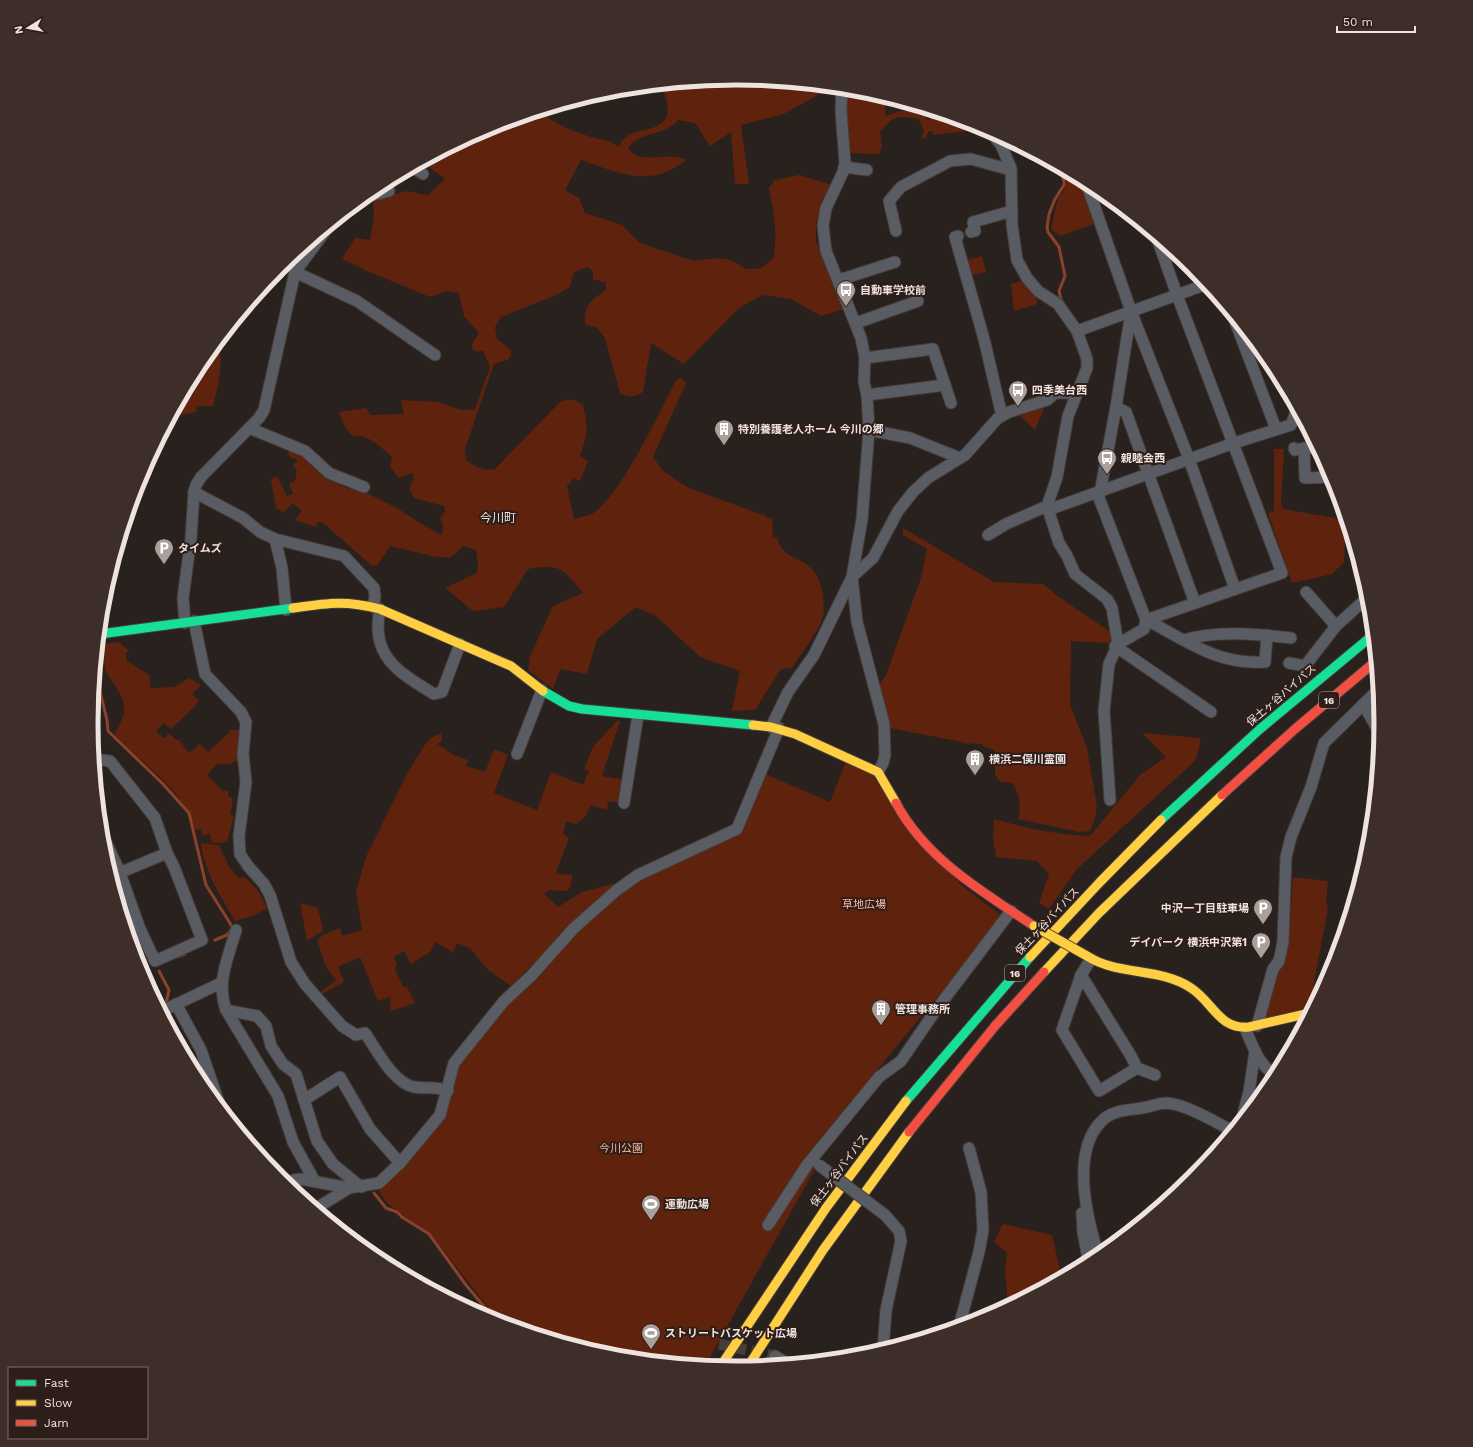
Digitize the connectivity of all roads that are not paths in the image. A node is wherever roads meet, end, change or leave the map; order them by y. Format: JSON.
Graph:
{"nodes":[{"id":1,"x":842,"y":94,"type":"edge"},
{"id":2,"x":998,"y":142,"type":"edge"},
{"id":3,"x":844,"y":167,"type":"junction"},
{"id":4,"x":867,"y":170,"type":"dead end"},
{"id":5,"x":1011,"y":170,"type":"junction"},
{"id":6,"x":389,"y":191,"type":"dead end"},
{"id":7,"x":1090,"y":192,"type":"edge"},
{"id":8,"x":382,"y":193,"type":"edge"},
{"id":9,"x":1012,"y":211,"type":"junction"},
{"id":10,"x":896,"y":231,"type":"dead end"},
{"id":11,"x":971,"y":232,"type":"dead end"},
{"id":12,"x":958,"y":236,"type":"dead end"},
{"id":13,"x":318,"y":241,"type":"edge"},
{"id":14,"x":1160,"y":245,"type":"edge"},
{"id":15,"x":895,"y":262,"type":"dead end"},
{"id":16,"x":296,"y":272,"type":"junction"},
{"id":17,"x":839,"y":280,"type":"junction"},
{"id":18,"x":1201,"y":286,"type":"edge"},
{"id":19,"x":1177,"y":295,"type":"junction"},
{"id":20,"x":918,"y":301,"type":"dead end"},
{"id":21,"x":1131,"y":311,"type":"junction"},
{"id":22,"x":856,"y":323,"type":"junction"},
{"id":23,"x":1077,"y":331,"type":"junction"},
{"id":24,"x":1240,"y":331,"type":"edge"},
{"id":25,"x":435,"y":355,"type":"dead end"},
{"id":26,"x":865,"y":358,"type":"junction"},
{"id":27,"x":945,"y":385,"type":"junction"},
{"id":28,"x":1077,"y":393,"type":"junction"},
{"id":29,"x":867,"y":395,"type":"junction"},
{"id":30,"x":951,"y":403,"type":"dead end"},
{"id":31,"x":1116,"y":406,"type":"junction"},
{"id":32,"x":1295,"y":415,"type":"edge"},
{"id":33,"x":1002,"y":416,"type":"junction"},
{"id":34,"x":249,"y":428,"type":"junction"},
{"id":35,"x":1283,"y":428,"type":"junction"},
{"id":36,"x":868,"y":430,"type":"junction"},
{"id":37,"x":1234,"y":443,"type":"junction"},
{"id":38,"x":1312,"y":448,"type":"edge"},
{"id":39,"x":960,"y":458,"type":"junction"},
{"id":40,"x":1189,"y":459,"type":"junction"},
{"id":41,"x":1148,"y":474,"type":"junction"},
{"id":42,"x":1325,"y":477,"type":"edge"},
{"id":43,"x":364,"y":487,"type":"dead end"},
{"id":44,"x":1099,"y":491,"type":"junction"},
{"id":45,"x":194,"y":492,"type":"junction"},
{"id":46,"x":1047,"y":508,"type":"junction"},
{"id":47,"x":988,"y":535,"type":"dead end"},
{"id":48,"x":275,"y":539,"type":"junction"},
{"id":49,"x":852,"y":577,"type":"junction"},
{"id":50,"x":1235,"y":589,"type":"junction"},
{"id":51,"x":1306,"y":592,"type":"dead end"},
{"id":52,"x":1363,"y":601,"type":"edge"},
{"id":53,"x":1195,"y":603,"type":"junction"},
{"id":54,"x":376,"y":608,"type":"junction"},
{"id":55,"x":286,"y":610,"type":"junction"},
{"id":56,"x":1147,"y":620,"type":"junction"},
{"id":57,"x":189,"y":622,"type":"junction"},
{"id":58,"x":1336,"y":626,"type":"junction"},
{"id":59,"x":104,"y":633,"type":"edge"},
{"id":60,"x":1266,"y":635,"type":"junction"},
{"id":61,"x":1291,"y":638,"type":"dead end"},
{"id":62,"x":1370,"y":638,"type":"edge"},
{"id":63,"x":1184,"y":640,"type":"junction"},
{"id":64,"x":460,"y":644,"type":"junction"},
{"id":65,"x":1116,"y":645,"type":"junction"},
{"id":66,"x":1289,"y":663,"type":"dead end"},
{"id":67,"x":1372,"y":665,"type":"edge"},
{"id":68,"x":542,"y":690,"type":"junction"},
{"id":69,"x":1374,"y":693,"type":"edge"},
{"id":70,"x":1363,"y":704,"type":"junction"},
{"id":71,"x":1211,"y":712,"type":"dead end"},
{"id":72,"x":638,"y":715,"type":"junction"},
{"id":73,"x":1375,"y":725,"type":"edge"},
{"id":74,"x":775,"y":727,"type":"junction"},
{"id":75,"x":517,"y":754,"type":"dead end"},
{"id":76,"x":99,"y":761,"type":"edge"},
{"id":77,"x":878,"y":772,"type":"junction"},
{"id":78,"x":1110,"y":800,"type":"dead end"},
{"id":79,"x":624,"y":803,"type":"dead end"},
{"id":80,"x":167,"y":853,"type":"junction"},
{"id":81,"x":116,"y":874,"type":"edge"},
{"id":82,"x":117,"y":876,"type":"edge"},
{"id":83,"x":1011,"y":911,"type":"junction"},
{"id":84,"x":236,"y":930,"type":"dead end"},
{"id":85,"x":1089,"y":958,"type":"junction"},
{"id":86,"x":1081,"y":975,"type":"junction"},
{"id":87,"x":221,"y":983,"type":"junction"},
{"id":88,"x":176,"y":1004,"type":"junction"},
{"id":89,"x":166,"y":1009,"type":"edge"},
{"id":90,"x":226,"y":1010,"type":"junction"},
{"id":91,"x":1304,"y":1014,"type":"edge"},
{"id":92,"x":1257,"y":1026,"type":"junction"},
{"id":93,"x":1245,"y":1028,"type":"junction"},
{"id":94,"x":1254,"y":1051,"type":"junction"},
{"id":95,"x":1137,"y":1068,"type":"junction"},
{"id":96,"x":1271,"y":1072,"type":"edge"},
{"id":97,"x":1155,"y":1075,"type":"dead end"},
{"id":98,"x":215,"y":1090,"type":"edge"},
{"id":99,"x":448,"y":1090,"type":"junction"},
{"id":100,"x":304,"y":1100,"type":"junction"},
{"id":101,"x":1244,"y":1110,"type":"edge"},
{"id":102,"x":1229,"y":1129,"type":"edge"},
{"id":103,"x":969,"y":1148,"type":"dead end"},
{"id":104,"x":815,"y":1162,"type":"junction"},
{"id":105,"x":400,"y":1163,"type":"junction"},
{"id":106,"x":1084,"y":1178,"type":"junction"},
{"id":107,"x":314,"y":1180,"type":"junction"},
{"id":108,"x":292,"y":1181,"type":"edge"},
{"id":109,"x":361,"y":1187,"type":"junction"},
{"id":110,"x":349,"y":1188,"type":"junction"},
{"id":111,"x":319,"y":1207,"type":"edge"},
{"id":112,"x":768,"y":1225,"type":"dead end"},
{"id":113,"x":1097,"y":1250,"type":"edge"},
{"id":114,"x":1088,"y":1256,"type":"edge"},
{"id":115,"x":961,"y":1321,"type":"edge"},
{"id":116,"x":884,"y":1344,"type":"edge"},
{"id":117,"x":775,"y":1356,"type":"tunnel mouth"},
{"id":118,"x":783,"y":1361,"type":"edge"},
{"id":119,"x":724,"y":1362,"type":"edge"},
{"id":120,"x":751,"y":1362,"type":"edge"}],
"edges":[{"from":1,"to":3,"type":"street"},
{"from":2,"to":5,"type":"street"},
{"from":3,"to":4,"type":"street"},
{"from":3,"to":17,"type":"street"},
{"from":5,"to":9,"type":"street"},
{"from":5,"to":10,"type":"street"},
{"from":6,"to":8,"type":"street"},
{"from":7,"to":21,"type":"street"},
{"from":9,"to":11,"type":"street"},
{"from":9,"to":23,"type":"street"},
{"from":12,"to":33,"type":"street"},
{"from":13,"to":16,"type":"street"},
{"from":14,"to":19,"type":"street"},
{"from":15,"to":17,"type":"street"},
{"from":16,"to":25,"type":"street"},
{"from":16,"to":34,"type":"street"},
{"from":17,"to":22,"type":"street"},
{"from":18,"to":19,"type":"street"},
{"from":19,"to":21,"type":"street"},
{"from":19,"to":37,"type":"street"},
{"from":20,"to":22,"type":"street"},
{"from":21,"to":23,"type":"street"},
{"from":21,"to":31,"type":"street"},
{"from":21,"to":40,"type":"street"},
{"from":22,"to":26,"type":"street"},
{"from":23,"to":28,"type":"street"},
{"from":24,"to":35,"type":"street"},
{"from":26,"to":27,"type":"street"},
{"from":26,"to":29,"type":"street"},
{"from":27,"to":29,"type":"street"},
{"from":27,"to":30,"type":"street"},
{"from":28,"to":33,"type":"street"},
{"from":28,"to":46,"type":"street"},
{"from":29,"to":36,"type":"street"},
{"from":31,"to":41,"type":"street"},
{"from":31,"to":44,"type":"street"},
{"from":32,"to":35,"type":"street"},
{"from":33,"to":39,"type":"street"},
{"from":34,"to":43,"type":"street"},
{"from":34,"to":45,"type":"street"},
{"from":35,"to":37,"type":"street"},
{"from":36,"to":39,"type":"street"},
{"from":36,"to":49,"type":"street"},
{"from":37,"to":40,"type":"street"},
{"from":37,"to":50,"type":"street"},
{"from":38,"to":42,"type":"street"},
{"from":39,"to":49,"type":"street"},
{"from":40,"to":41,"type":"street"},
{"from":40,"to":50,"type":"street"},
{"from":41,"to":44,"type":"street"},
{"from":41,"to":53,"type":"street"},
{"from":44,"to":46,"type":"street"},
{"from":44,"to":56,"type":"street"},
{"from":45,"to":48,"type":"street"},
{"from":45,"to":57,"type":"street"},
{"from":46,"to":47,"type":"street"},
{"from":46,"to":65,"type":"street"},
{"from":48,"to":54,"type":"street"},
{"from":48,"to":55,"type":"street"},
{"from":49,"to":74,"type":"street"},
{"from":49,"to":77,"type":"street"},
{"from":50,"to":53,"type":"street"},
{"from":51,"to":58,"type":"street"},
{"from":52,"to":58,"type":"street"},
{"from":53,"to":56,"type":"street"},
{"from":54,"to":55,"type":"main road"},
{"from":54,"to":64,"type":"main road"},
{"from":54,"to":64,"type":"street"},
{"from":55,"to":57,"type":"main road"},
{"from":56,"to":63,"type":"street"},
{"from":56,"to":65,"type":"street"},
{"from":57,"to":59,"type":"main road"},
{"from":57,"to":99,"type":"street"},
{"from":58,"to":66,"type":"street"},
{"from":60,"to":61,"type":"street"},
{"from":60,"to":63,"type":"street"},
{"from":60,"to":63,"type":"street"},
{"from":62,"to":119,"type":"main road","name":"保土ヶ谷バイパス","number":"16"},
{"from":64,"to":68,"type":"main road"},
{"from":65,"to":71,"type":"street"},
{"from":65,"to":78,"type":"street"},
{"from":67,"to":120,"type":"main road","number":"16"},
{"from":68,"to":72,"type":"main road"},
{"from":68,"to":75,"type":"street"},
{"from":69,"to":70,"type":"street"},
{"from":70,"to":73,"type":"street"},
{"from":70,"to":92,"type":"street"},
{"from":72,"to":74,"type":"main road"},
{"from":72,"to":79,"type":"street"},
{"from":74,"to":77,"type":"main road"},
{"from":74,"to":99,"type":"street"},
{"from":76,"to":80,"type":"street"},
{"from":77,"to":83,"type":"main road"},
{"from":80,"to":81,"type":"street"},
{"from":80,"to":82,"type":"street"},
{"from":83,"to":85,"type":"main road","bridge":true},
{"from":83,"to":104,"type":"street"},
{"from":84,"to":87,"type":"street"},
{"from":85,"to":86,"type":"street"},
{"from":85,"to":93,"type":"main road"},
{"from":86,"to":95,"type":"street"},
{"from":86,"to":95,"type":"street"},
{"from":87,"to":88,"type":"street"},
{"from":87,"to":90,"type":"street"},
{"from":88,"to":89,"type":"street"},
{"from":88,"to":98,"type":"street"},
{"from":90,"to":100,"type":"street"},
{"from":90,"to":107,"type":"street"},
{"from":91,"to":92,"type":"main road"},
{"from":92,"to":93,"type":"main road"},
{"from":93,"to":94,"type":"street"},
{"from":94,"to":96,"type":"street"},
{"from":94,"to":101,"type":"street"},
{"from":95,"to":97,"type":"street"},
{"from":99,"to":105,"type":"street"},
{"from":100,"to":105,"type":"street"},
{"from":100,"to":109,"type":"street"},
{"from":102,"to":106,"type":"street"},
{"from":103,"to":115,"type":"street"},
{"from":104,"to":112,"type":"street"},
{"from":104,"to":116,"type":"street","bridge":true},
{"from":105,"to":109,"type":"street"},
{"from":106,"to":113,"type":"street"},
{"from":106,"to":114,"type":"street"},
{"from":107,"to":108,"type":"street"},
{"from":107,"to":110,"type":"street"},
{"from":109,"to":110,"type":"street"},
{"from":110,"to":111,"type":"street"},
{"from":117,"to":118,"type":"street"}]}
